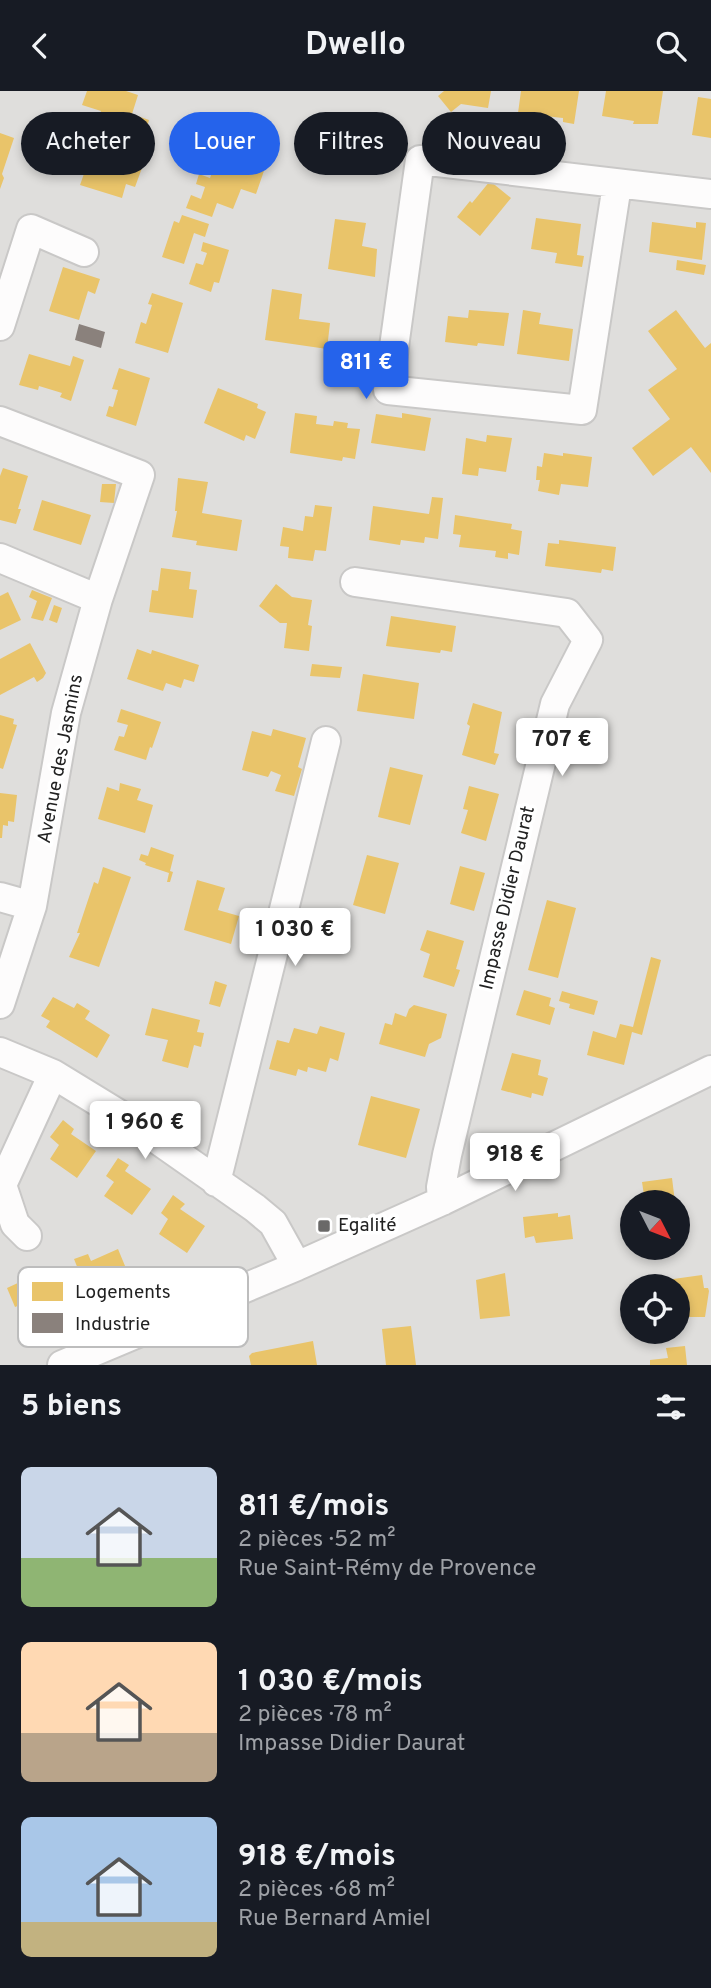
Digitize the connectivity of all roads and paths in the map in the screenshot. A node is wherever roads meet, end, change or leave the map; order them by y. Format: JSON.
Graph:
{"nodes":[{"id":1,"x":617,"y":185,"type":"junction"},
{"id":2,"x":711,"y":194,"type":"edge"},
{"id":3,"x":84,"y":252,"type":"dead end"},
{"id":4,"x":0,"y":326,"type":"edge"},
{"id":5,"x":0,"y":421,"type":"edge"},
{"id":6,"x":0,"y":558,"type":"edge"},
{"id":7,"x":355,"y":582,"type":"dead end"},
{"id":8,"x":98,"y":599,"type":"junction"},
{"id":9,"x":326,"y":741,"type":"dead end"},
{"id":10,"x":0,"y":897,"type":"edge"},
{"id":11,"x":32,"y":906,"type":"junction"},
{"id":12,"x":0,"y":1004,"type":"edge"},
{"id":13,"x":0,"y":1052,"type":"edge"},
{"id":14,"x":711,"y":1070,"type":"edge"},
{"id":15,"x":53,"y":1074,"type":"junction"},
{"id":16,"x":216,"y":1182,"type":"junction"},
{"id":17,"x":442,"y":1201,"type":"junction"},
{"id":18,"x":27,"y":1236,"type":"dead end"},
{"id":19,"x":297,"y":1266,"type":"junction"},
{"id":20,"x":248,"y":1287,"type":"edge"},
{"id":21,"x":105,"y":1347,"type":"edge"},
{"id":22,"x":62,"y":1365,"type":"edge"}],
"edges":[{"from":1,"to":1,"type":"street"},
{"from":1,"to":2,"type":"street"},
{"from":3,"to":4,"type":"street"},
{"from":5,"to":8,"type":"street","name":"Avenue des Jasmins"},
{"from":6,"to":8,"type":"street"},
{"from":7,"to":17,"type":"street","name":"Impasse Didier Daurat"},
{"from":8,"to":11,"type":"street","name":"Avenue des Jasmins"},
{"from":9,"to":16,"type":"street"},
{"from":10,"to":11,"type":"street"},
{"from":11,"to":12,"type":"street","name":"Avenue des Jasmins"},
{"from":13,"to":15,"type":"street"},
{"from":14,"to":17,"type":"street"},
{"from":15,"to":16,"type":"street"},
{"from":15,"to":18,"type":"street"},
{"from":16,"to":19,"type":"street"},
{"from":17,"to":19,"type":"street"},
{"from":19,"to":20,"type":"street"},
{"from":21,"to":22,"type":"street"}]}
